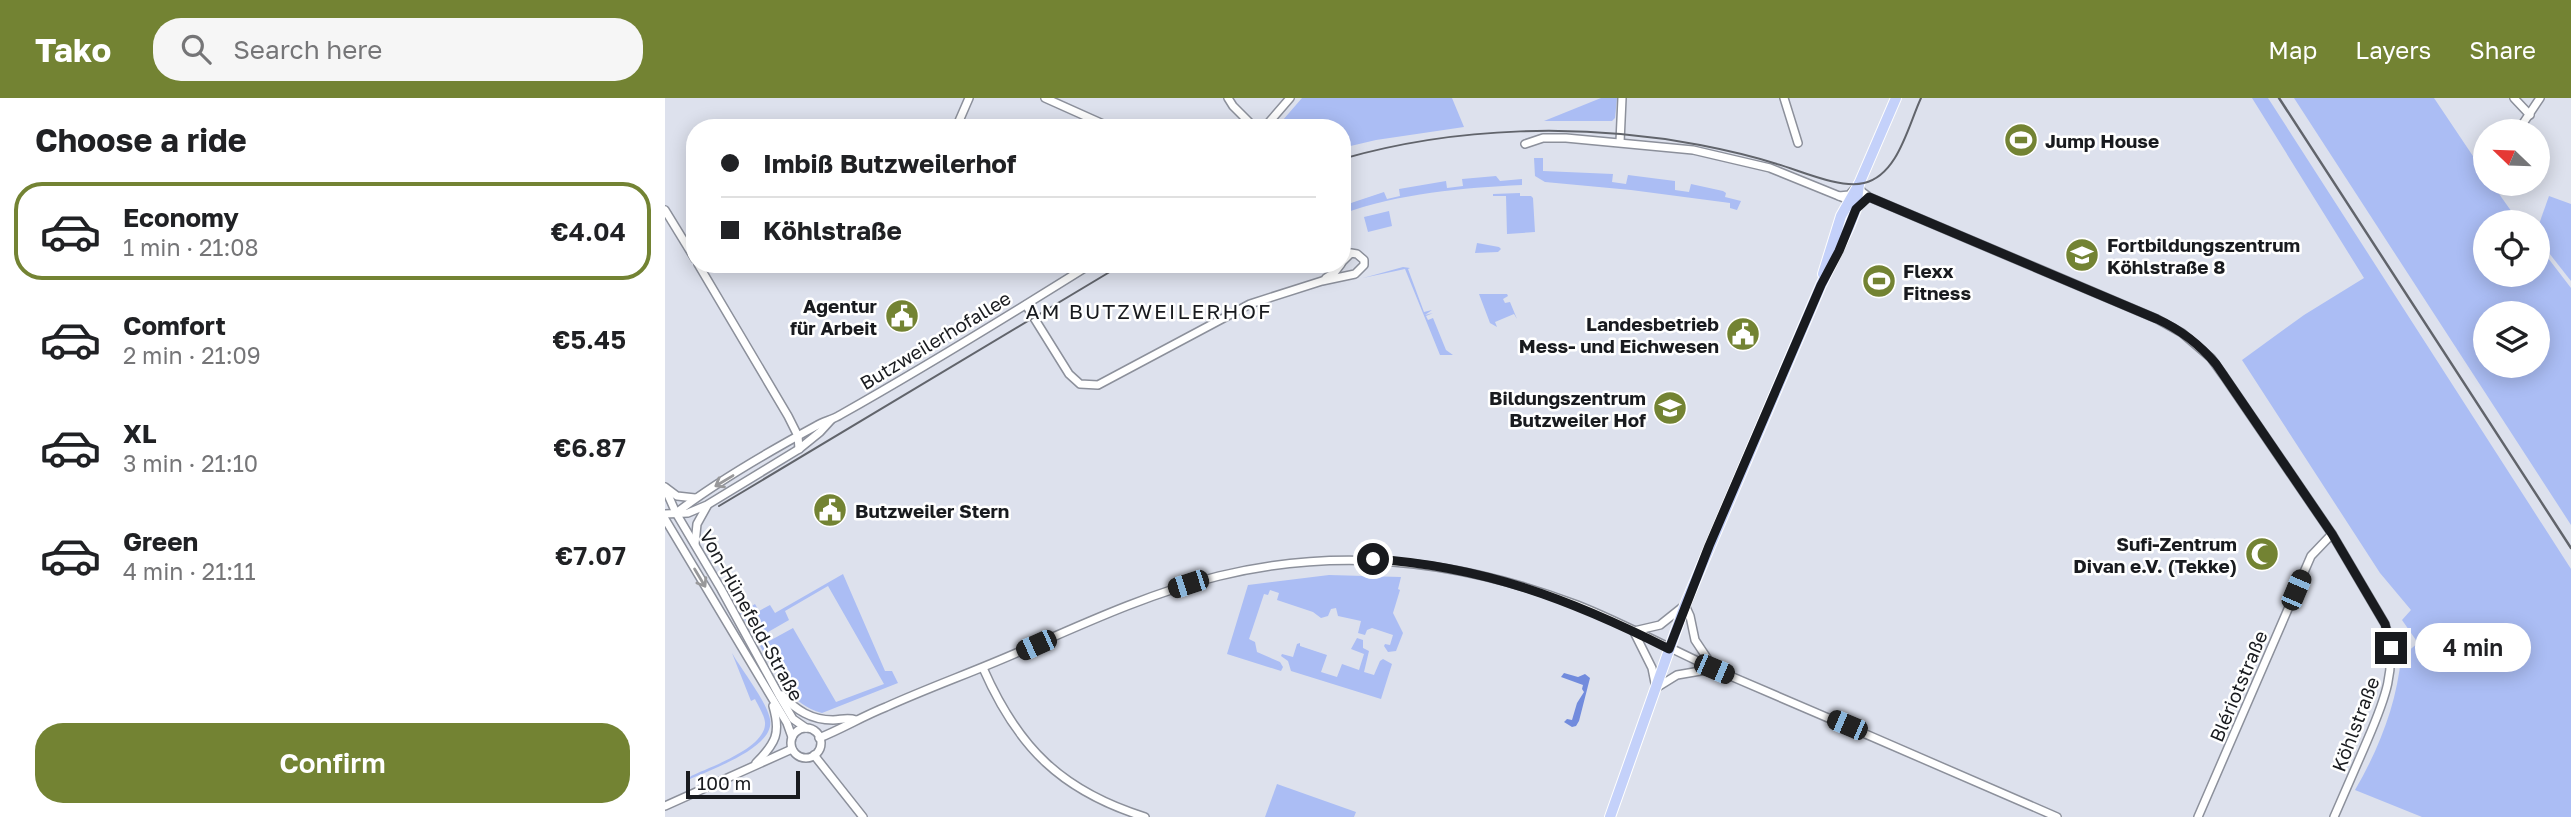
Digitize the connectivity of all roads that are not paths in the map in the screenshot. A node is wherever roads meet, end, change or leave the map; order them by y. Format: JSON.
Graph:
{"nodes":[{"id":1,"x":969,"y":98,"type":"edge"},
{"id":2,"x":1045,"y":98,"type":"edge"},
{"id":3,"x":1228,"y":98,"type":"edge"},
{"id":4,"x":1290,"y":98,"type":"edge"},
{"id":5,"x":1622,"y":98,"type":"edge"},
{"id":6,"x":1784,"y":98,"type":"edge"},
{"id":7,"x":1896,"y":98,"type":"edge"},
{"id":8,"x":2514,"y":98,"type":"edge"},
{"id":9,"x":2540,"y":98,"type":"edge"},
{"id":10,"x":2531,"y":115,"type":"junction"},
{"id":11,"x":959,"y":119,"type":"edge"},
{"id":12,"x":1092,"y":119,"type":"edge"},
{"id":13,"x":1246,"y":119,"type":"edge"},
{"id":14,"x":1272,"y":119,"type":"edge"},
{"id":15,"x":2528,"y":119,"type":"edge"},
{"id":16,"x":1620,"y":142,"type":"junction"},
{"id":17,"x":1798,"y":143,"type":"dead end"},
{"id":18,"x":1525,"y":144,"type":"dead end"},
{"id":19,"x":1859,"y":184,"type":"junction"},
{"id":20,"x":1854,"y":203,"type":"junction"},
{"id":21,"x":665,"y":210,"type":"edge"},
{"id":22,"x":686,"y":244,"type":"edge"},
{"id":23,"x":1351,"y":254,"type":"edge"},
{"id":24,"x":703,"y":273,"type":"edge"},
{"id":25,"x":1077,"y":273,"type":"edge"},
{"id":26,"x":1334,"y":273,"type":"edge"},
{"id":27,"x":1322,"y":281,"type":"junction"},
{"id":28,"x":1821,"y":285,"type":"junction"},
{"id":29,"x":1026,"y":305,"type":"junction"},
{"id":30,"x":831,"y":420,"type":"junction"},
{"id":31,"x":798,"y":436,"type":"junction"},
{"id":32,"x":799,"y":449,"type":"junction"},
{"id":33,"x":665,"y":488,"type":"edge"},
{"id":34,"x":696,"y":498,"type":"junction"},
{"id":35,"x":707,"y":505,"type":"junction"},
{"id":36,"x":676,"y":513,"type":"junction"},
{"id":37,"x":665,"y":517,"type":"edge"},
{"id":38,"x":2332,"y":534,"type":"junction"},
{"id":39,"x":695,"y":544,"type":"junction"},
{"id":40,"x":1685,"y":605,"type":"junction"},
{"id":41,"x":1633,"y":631,"type":"junction"},
{"id":42,"x":1669,"y":649,"type":"junction"},
{"id":43,"x":983,"y":668,"type":"junction"},
{"id":44,"x":1714,"y":669,"type":"junction"},
{"id":45,"x":763,"y":684,"type":"junction"},
{"id":46,"x":776,"y":688,"type":"junction"},
{"id":47,"x":1656,"y":688,"type":"junction"},
{"id":48,"x":856,"y":720,"type":"junction"},
{"id":49,"x":806,"y":728,"type":"junction"},
{"id":50,"x":792,"y":737,"type":"junction"},
{"id":51,"x":820,"y":738,"type":"junction"},
{"id":52,"x":792,"y":749,"type":"junction"},
{"id":53,"x":814,"y":755,"type":"junction"},
{"id":54,"x":750,"y":767,"type":"junction"},
{"id":55,"x":665,"y":806,"type":"edge"},
{"id":56,"x":863,"y":817,"type":"edge"},
{"id":57,"x":1145,"y":817,"type":"edge"},
{"id":58,"x":1610,"y":817,"type":"edge"},
{"id":59,"x":2057,"y":817,"type":"edge"},
{"id":60,"x":2198,"y":817,"type":"edge"},
{"id":61,"x":2334,"y":817,"type":"edge"}],
"edges":[{"from":1,"to":11,"type":"street"},
{"from":2,"to":12,"type":"street"},
{"from":3,"to":13,"type":"street"},
{"from":4,"to":14,"type":"street"},
{"from":5,"to":16,"type":"street"},
{"from":6,"to":17,"type":"street"},
{"from":7,"to":19,"type":"main road"},
{"from":8,"to":10,"type":"street"},
{"from":9,"to":10,"type":"street"},
{"from":10,"to":15,"type":"street"},
{"from":16,"to":18,"type":"street"},
{"from":16,"to":20,"type":"street"},
{"from":19,"to":20,"type":"main road"},
{"from":19,"to":20,"type":"street","name":"Köhlstraße"},
{"from":20,"to":28,"type":"main road"},
{"from":20,"to":28,"type":"main road"},
{"from":20,"to":38,"type":"street","name":"Köhlstraße"},
{"from":21,"to":22,"type":"street"},
{"from":23,"to":27,"type":"street"},
{"from":24,"to":31,"type":"street"},
{"from":25,"to":29,"type":"street","name":"Butzweilerhofallee"},
{"from":26,"to":27,"type":"street"},
{"from":27,"to":29,"type":"street"},
{"from":28,"to":40,"type":"main road"},
{"from":29,"to":30,"type":"street","name":"Butzweilerhofallee"},
{"from":30,"to":31,"type":"street","name":"Butzweilerhofallee"},
{"from":30,"to":32,"type":"street","name":"Butzweilerhofallee"},
{"from":31,"to":32,"type":"street"},
{"from":31,"to":34,"type":"street","name":"Butzweilerhofallee","one_way":true},
{"from":32,"to":35,"type":"street","name":"Butzweilerhofallee"},
{"from":33,"to":34,"type":"street"},
{"from":33,"to":36,"type":"street","name":"Von-Hünefeld-Straße"},
{"from":34,"to":36,"type":"street","name":"Butzweilerhofallee"},
{"from":35,"to":36,"type":"street","name":"Butzweilerhofallee"},
{"from":35,"to":39,"type":"street"},
{"from":36,"to":37,"type":"street","name":"Von-Hünefeld-Straße"},
{"from":36,"to":39,"type":"street","name":"Von-Hünefeld-Straße"},
{"from":37,"to":45,"type":"street","name":"Von-Hünefeld-Straße","one_way":true},
{"from":38,"to":60,"type":"street","name":"Blériotstraße"},
{"from":38,"to":61,"type":"street","name":"Köhlstraße"},
{"from":39,"to":46,"type":"street","name":"Von-Hünefeld-Straße"},
{"from":40,"to":41,"type":"street"},
{"from":40,"to":42,"type":"main road"},
{"from":40,"to":44,"type":"street"},
{"from":41,"to":42,"type":"street"},
{"from":41,"to":43,"type":"street"},
{"from":41,"to":47,"type":"street"},
{"from":42,"to":44,"type":"street"},
{"from":42,"to":47,"type":"main road"},
{"from":43,"to":48,"type":"street"},
{"from":43,"to":57,"type":"street"},
{"from":44,"to":47,"type":"street"},
{"from":44,"to":59,"type":"street"},
{"from":45,"to":50,"type":"street","name":"Von-Hünefeld-Straße"},
{"from":45,"to":54,"type":"street"},
{"from":46,"to":48,"type":"street"},
{"from":46,"to":49,"type":"street","name":"Von-Hünefeld-Straße"},
{"from":47,"to":58,"type":"main road"},
{"from":48,"to":51,"type":"street"},
{"from":49,"to":50,"type":"street"},
{"from":49,"to":51,"type":"street"},
{"from":50,"to":52,"type":"street"},
{"from":51,"to":53,"type":"street"},
{"from":52,"to":53,"type":"street"},
{"from":52,"to":54,"type":"street"},
{"from":53,"to":56,"type":"street"},
{"from":54,"to":55,"type":"street"}]}
